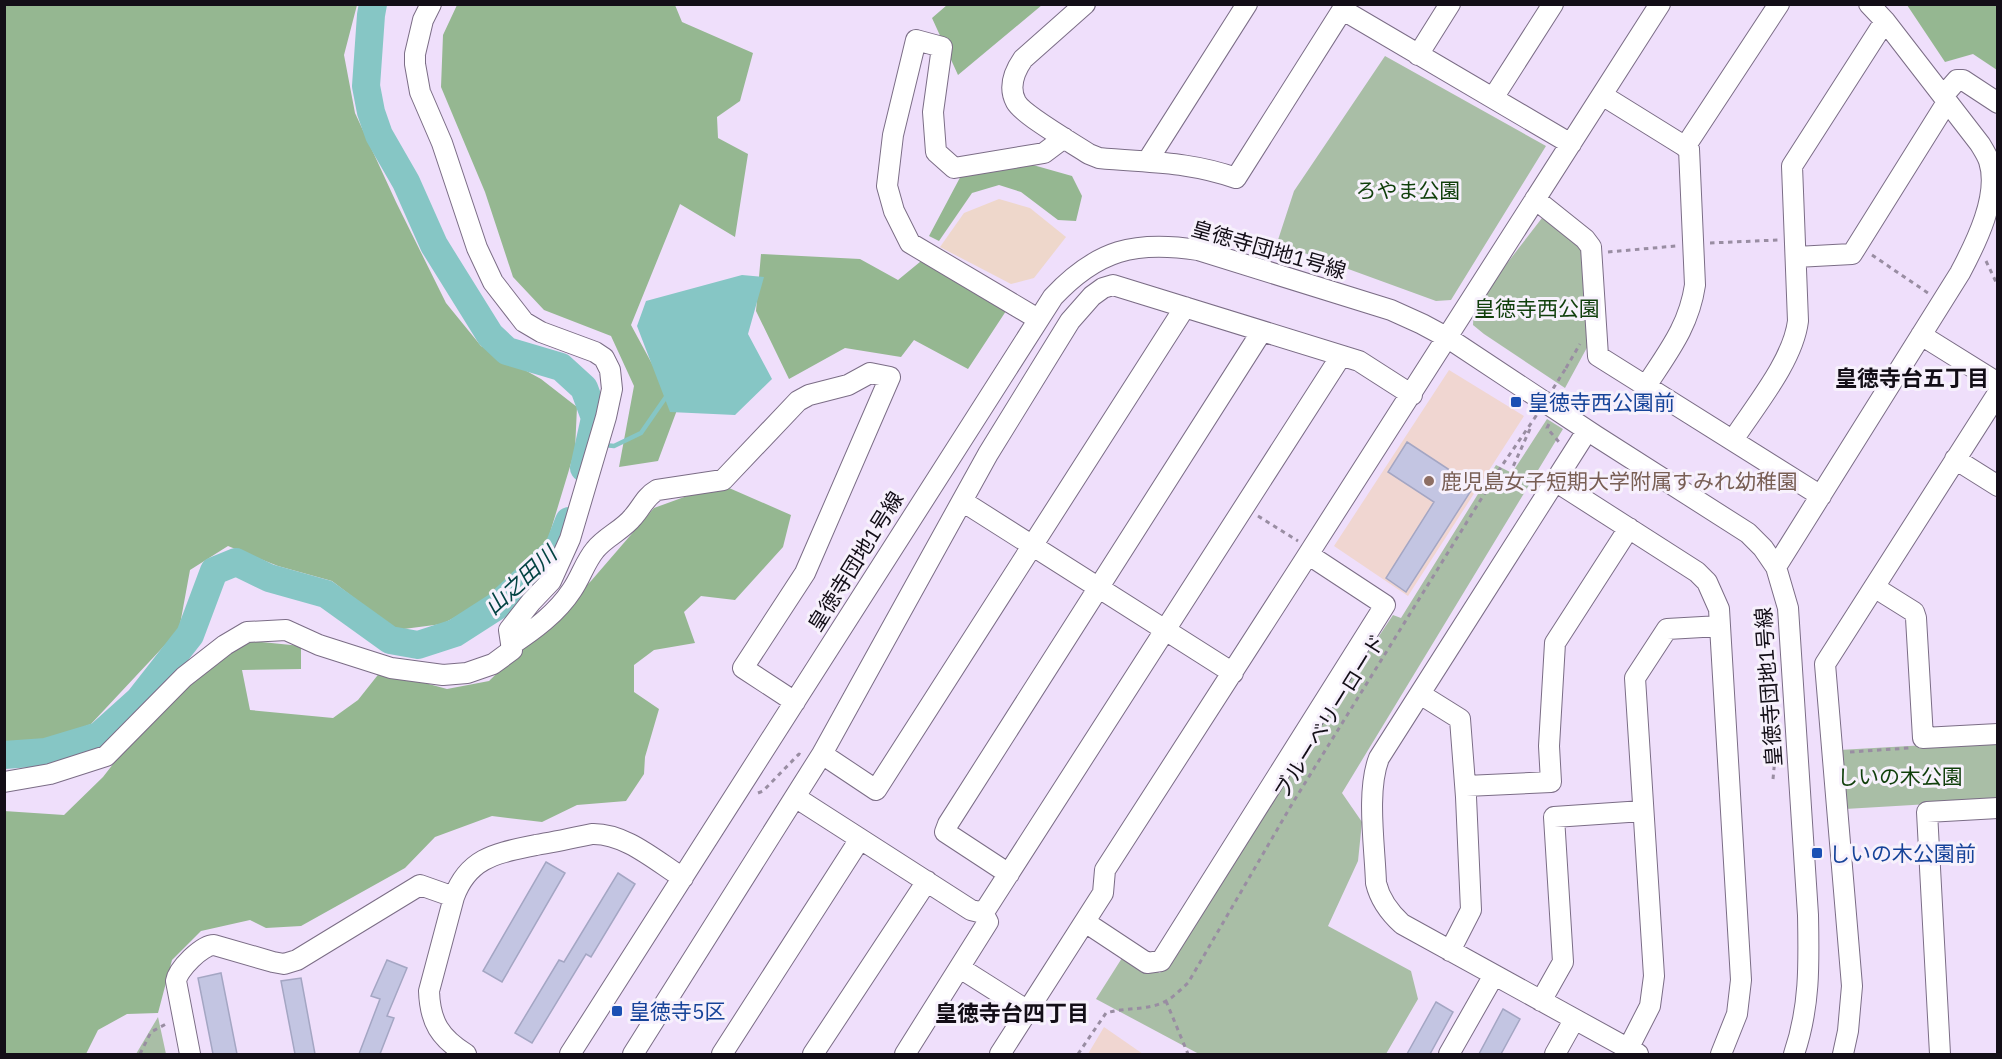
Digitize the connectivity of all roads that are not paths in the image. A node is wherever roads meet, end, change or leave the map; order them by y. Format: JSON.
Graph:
{"nodes":[{"id":1,"x":431,"y":4,"type":"edge"},
{"id":2,"x":1085,"y":4,"type":"edge"},
{"id":3,"x":1247,"y":4,"type":"edge"},
{"id":4,"x":1449,"y":4,"type":"edge"},
{"id":5,"x":1552,"y":4,"type":"edge"},
{"id":6,"x":1660,"y":4,"type":"edge"},
{"id":7,"x":1779,"y":4,"type":"edge"},
{"id":8,"x":1869,"y":4,"type":"edge"},
{"id":9,"x":1345,"y":7,"type":"edge"},
{"id":10,"x":1885,"y":21,"type":"junction"},
{"id":11,"x":1418,"y":55,"type":"junction"},
{"id":12,"x":1602,"y":95,"type":"junction"},
{"id":13,"x":1493,"y":98,"type":"junction"},
{"id":14,"x":1945,"y":99,"type":"junction"},
{"id":15,"x":1998,"y":103,"type":"edge"},
{"id":16,"x":1064,"y":138,"type":"junction"},
{"id":17,"x":1571,"y":144,"type":"junction"},
{"id":18,"x":1685,"y":147,"type":"junction"},
{"id":19,"x":1148,"y":160,"type":"junction"},
{"id":20,"x":1535,"y":199,"type":"junction"},
{"id":21,"x":1795,"y":248,"type":"junction"},
{"id":22,"x":1185,"y":307,"type":"junction"},
{"id":23,"x":1038,"y":319,"type":"junction"},
{"id":24,"x":1262,"y":331,"type":"junction"},
{"id":25,"x":1921,"y":335,"type":"junction"},
{"id":26,"x":1448,"y":338,"type":"junction"},
{"id":27,"x":1341,"y":356,"type":"junction"},
{"id":28,"x":1998,"y":383,"type":"edge"},
{"id":29,"x":1647,"y":386,"type":"junction"},
{"id":30,"x":1998,"y":393,"type":"edge"},
{"id":31,"x":1412,"y":395,"type":"junction"},
{"id":32,"x":1587,"y":430,"type":"junction"},
{"id":33,"x":1733,"y":440,"type":"junction"},
{"id":34,"x":1955,"y":459,"type":"junction"},
{"id":35,"x":1555,"y":481,"type":"junction"},
{"id":36,"x":1998,"y":486,"type":"edge"},
{"id":37,"x":1821,"y":496,"type":"junction"},
{"id":38,"x":962,"y":501,"type":"junction"},
{"id":39,"x":1629,"y":528,"type":"junction"},
{"id":40,"x":1033,"y":545,"type":"junction"},
{"id":41,"x":1310,"y":552,"type":"junction"},
{"id":42,"x":1776,"y":567,"type":"junction"},
{"id":43,"x":1874,"y":587,"type":"junction"},
{"id":44,"x":1099,"y":588,"type":"junction"},
{"id":45,"x":1720,"y":626,"type":"junction"},
{"id":46,"x":1165,"y":630,"type":"junction"},
{"id":47,"x":511,"y":645,"type":"junction"},
{"id":48,"x":1233,"y":673,"type":"junction"},
{"id":49,"x":1420,"y":694,"type":"junction"},
{"id":50,"x":795,"y":702,"type":"junction"},
{"id":51,"x":1998,"y":734,"type":"edge"},
{"id":52,"x":814,"y":756,"type":"junction"},
{"id":53,"x":4,"y":782,"type":"edge"},
{"id":54,"x":1466,"y":786,"type":"junction"},
{"id":55,"x":795,"y":797,"type":"junction"},
{"id":56,"x":1998,"y":808,"type":"edge"},
{"id":57,"x":1643,"y":811,"type":"junction"},
{"id":58,"x":860,"y":839,"type":"junction"},
{"id":59,"x":1009,"y":873,"type":"junction"},
{"id":60,"x":683,"y":878,"type":"junction"},
{"id":61,"x":927,"y":881,"type":"junction"},
{"id":62,"x":454,"y":897,"type":"junction"},
{"id":63,"x":982,"y":910,"type":"junction"},
{"id":64,"x":1085,"y":921,"type":"junction"},
{"id":65,"x":1450,"y":951,"type":"junction"},
{"id":66,"x":960,"y":968,"type":"junction"},
{"id":67,"x":1494,"y":975,"type":"junction"},
{"id":68,"x":1541,"y":1001,"type":"junction"},
{"id":69,"x":1028,"y":1011,"type":"junction"},
{"id":70,"x":1574,"y":1020,"type":"junction"},
{"id":71,"x":1633,"y":1052,"type":"edge"},
{"id":72,"x":190,"y":1054,"type":"edge"},
{"id":73,"x":466,"y":1054,"type":"edge"},
{"id":74,"x":570,"y":1054,"type":"edge"},
{"id":75,"x":633,"y":1054,"type":"edge"},
{"id":76,"x":722,"y":1054,"type":"edge"},
{"id":77,"x":813,"y":1054,"type":"edge"},
{"id":78,"x":905,"y":1054,"type":"edge"},
{"id":79,"x":1000,"y":1054,"type":"edge"},
{"id":80,"x":1449,"y":1054,"type":"edge"},
{"id":81,"x":1555,"y":1054,"type":"edge"},
{"id":82,"x":1720,"y":1054,"type":"edge"},
{"id":83,"x":1794,"y":1054,"type":"edge"},
{"id":84,"x":1844,"y":1054,"type":"edge"},
{"id":85,"x":1940,"y":1054,"type":"edge"}],
"edges":[{"from":1,"to":47,"type":"street"},
{"from":2,"to":16,"type":"street"},
{"from":3,"to":19,"type":"street"},
{"from":4,"to":11,"type":"street"},
{"from":5,"to":13,"type":"street"},
{"from":6,"to":12,"type":"street"},
{"from":7,"to":18,"type":"street"},
{"from":8,"to":10,"type":"street"},
{"from":9,"to":11,"type":"street"},
{"from":9,"to":19,"type":"street"},
{"from":10,"to":14,"type":"street"},
{"from":10,"to":21,"type":"street"},
{"from":11,"to":13,"type":"street"},
{"from":12,"to":17,"type":"street"},
{"from":12,"to":18,"type":"street"},
{"from":13,"to":17,"type":"street"},
{"from":14,"to":15,"type":"street"},
{"from":14,"to":21,"type":"street"},
{"from":14,"to":25,"type":"street"},
{"from":16,"to":19,"type":"street"},
{"from":16,"to":23,"type":"street"},
{"from":17,"to":20,"type":"street"},
{"from":18,"to":29,"type":"street"},
{"from":20,"to":26,"type":"street"},
{"from":20,"to":29,"type":"street"},
{"from":21,"to":33,"type":"street"},
{"from":22,"to":24,"type":"street"},
{"from":22,"to":38,"type":"street"},
{"from":22,"to":40,"type":"street"},
{"from":23,"to":26,"type":"street","name":"皇徳寺団地1号線"},
{"from":23,"to":50,"type":"street","name":"皇徳寺団地1号線"},
{"from":24,"to":27,"type":"street"},
{"from":24,"to":44,"type":"street"},
{"from":25,"to":28,"type":"street"},
{"from":25,"to":37,"type":"street"},
{"from":26,"to":31,"type":"street"},
{"from":26,"to":32,"type":"street","name":"皇徳寺団地1号線"},
{"from":27,"to":31,"type":"street"},
{"from":27,"to":46,"type":"street"},
{"from":29,"to":33,"type":"street"},
{"from":30,"to":34,"type":"street"},
{"from":31,"to":41,"type":"street"},
{"from":32,"to":35,"type":"street"},
{"from":32,"to":42,"type":"street","name":"皇徳寺団地1号線"},
{"from":33,"to":37,"type":"street"},
{"from":34,"to":36,"type":"street"},
{"from":34,"to":43,"type":"street"},
{"from":35,"to":39,"type":"street"},
{"from":35,"to":49,"type":"street"},
{"from":37,"to":42,"type":"street"},
{"from":38,"to":40,"type":"street"},
{"from":38,"to":52,"type":"street"},
{"from":39,"to":45,"type":"street"},
{"from":39,"to":54,"type":"street"},
{"from":40,"to":44,"type":"street"},
{"from":40,"to":52,"type":"street"},
{"from":41,"to":48,"type":"street"},
{"from":41,"to":64,"type":"street"},
{"from":42,"to":83,"type":"street","name":"皇徳寺団地1号線"},
{"from":43,"to":51,"type":"street"},
{"from":43,"to":84,"type":"street"},
{"from":44,"to":46,"type":"street"},
{"from":44,"to":59,"type":"street"},
{"from":45,"to":57,"type":"street"},
{"from":45,"to":82,"type":"street"},
{"from":46,"to":48,"type":"street"},
{"from":46,"to":59,"type":"street"},
{"from":47,"to":50,"type":"street"},
{"from":47,"to":53,"type":"street"},
{"from":48,"to":64,"type":"street"},
{"from":49,"to":54,"type":"street"},
{"from":49,"to":65,"type":"street"},
{"from":50,"to":60,"type":"street","name":"皇徳寺団地1号線"},
{"from":52,"to":55,"type":"street"},
{"from":54,"to":65,"type":"street"},
{"from":55,"to":58,"type":"street"},
{"from":55,"to":75,"type":"street"},
{"from":56,"to":85,"type":"street"},
{"from":57,"to":68,"type":"street"},
{"from":57,"to":71,"type":"street"},
{"from":58,"to":61,"type":"street"},
{"from":58,"to":76,"type":"street"},
{"from":59,"to":63,"type":"street"},
{"from":60,"to":62,"type":"street"},
{"from":60,"to":74,"type":"street","name":"皇徳寺団地1号線"},
{"from":61,"to":63,"type":"street"},
{"from":61,"to":77,"type":"street"},
{"from":62,"to":72,"type":"street"},
{"from":62,"to":73,"type":"street"},
{"from":63,"to":66,"type":"street"},
{"from":64,"to":69,"type":"street"},
{"from":65,"to":67,"type":"street"},
{"from":66,"to":69,"type":"street"},
{"from":66,"to":78,"type":"street"},
{"from":67,"to":68,"type":"street"},
{"from":67,"to":80,"type":"street"},
{"from":68,"to":70,"type":"street"},
{"from":69,"to":79,"type":"street"},
{"from":70,"to":71,"type":"street"},
{"from":70,"to":81,"type":"street"}]}
